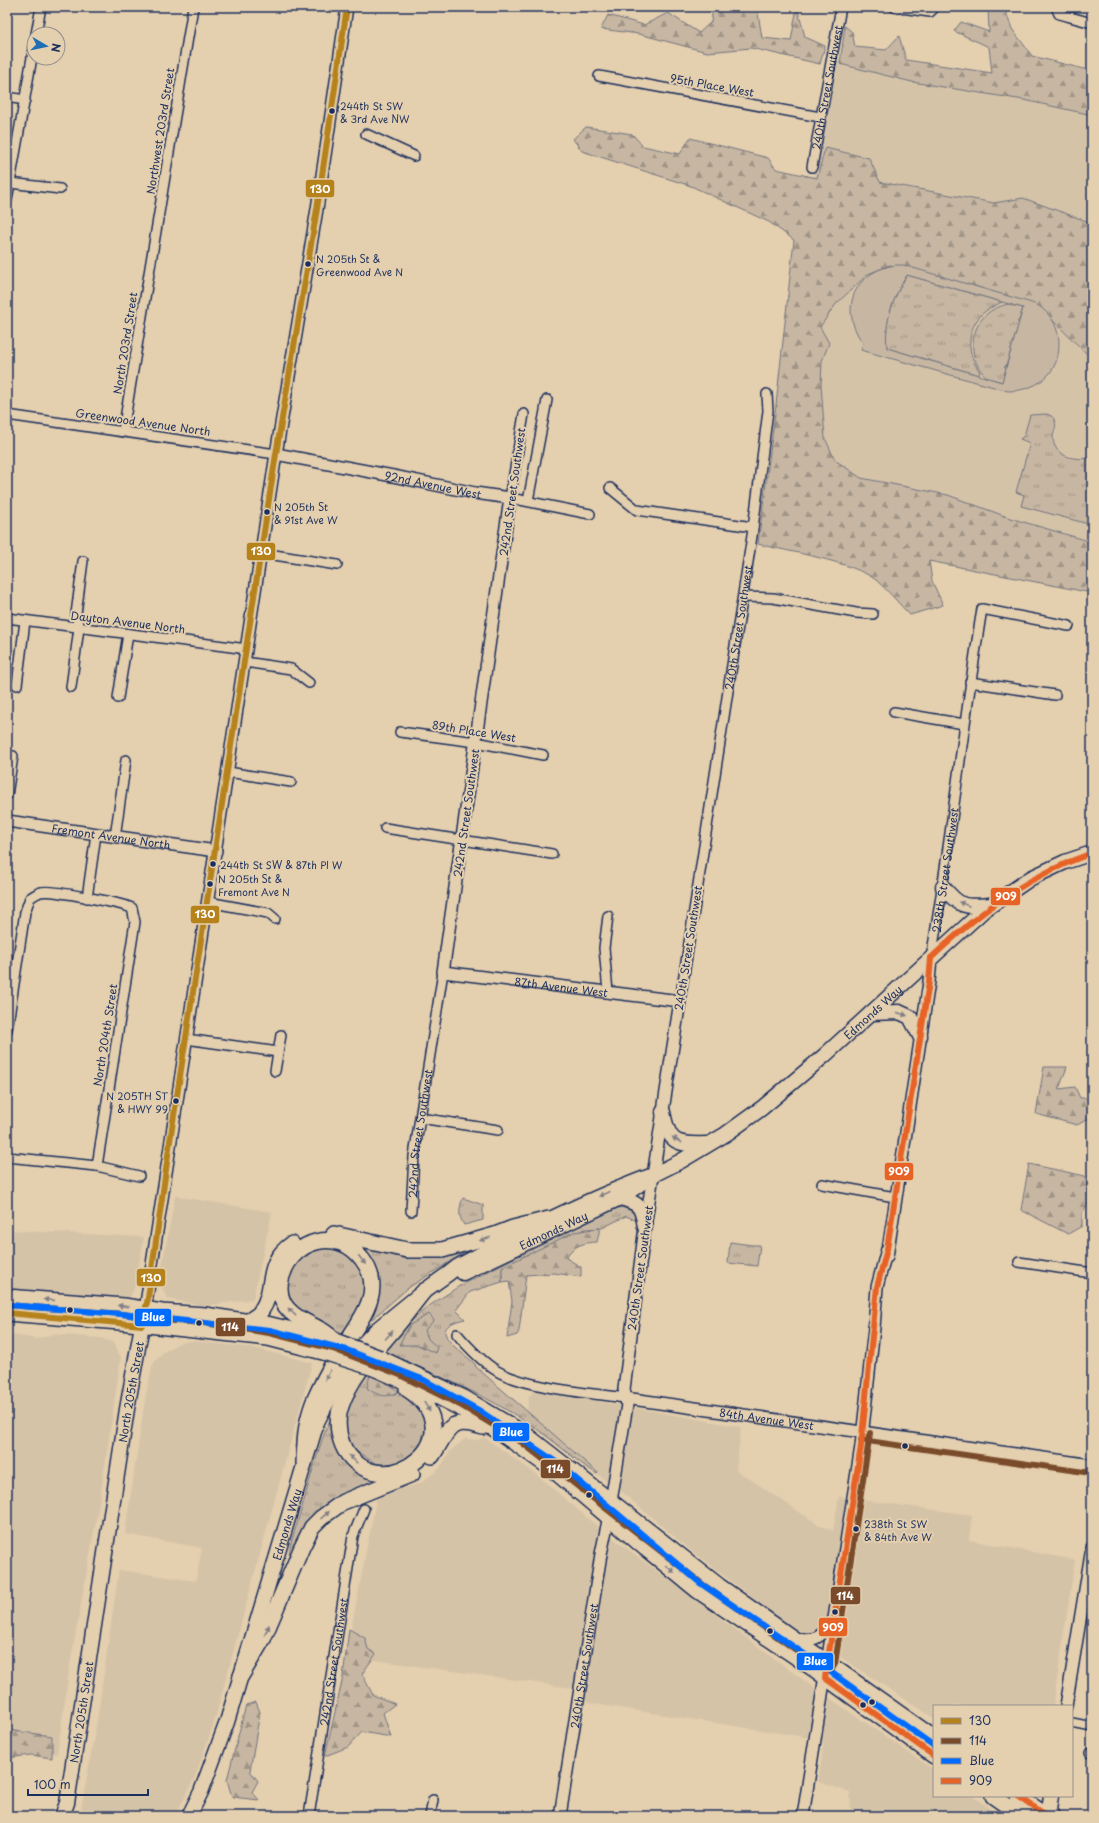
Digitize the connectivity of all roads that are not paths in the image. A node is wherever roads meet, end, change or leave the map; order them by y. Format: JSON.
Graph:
{"nodes":[{"id":1,"x":40,"y":7,"type":"edge"},
{"id":2,"x":193,"y":7,"type":"edge"},
{"id":3,"x":347,"y":7,"type":"edge"},
{"id":4,"x":841,"y":7,"type":"edge"},
{"id":5,"x":894,"y":7,"type":"edge"},
{"id":6,"x":933,"y":10,"type":"edge"},
{"id":7,"x":1058,"y":11,"type":"edge"},
{"id":8,"x":1092,"y":23,"type":"edge"},
{"id":9,"x":37,"y":26,"type":"edge"},
{"id":10,"x":31,"y":66,"type":"edge"},
{"id":11,"x":599,"y":76,"type":"dead end"},
{"id":12,"x":7,"y":97,"type":"edge"},
{"id":13,"x":25,"y":100,"type":"junction"},
{"id":14,"x":820,"y":117,"type":"junction"},
{"id":15,"x":366,"y":134,"type":"dead end"},
{"id":16,"x":414,"y":156,"type":"dead end"},
{"id":17,"x":812,"y":167,"type":"dead end"},
{"id":18,"x":10,"y":183,"type":"junction"},
{"id":19,"x":60,"y":189,"type":"dead end"},
{"id":20,"x":7,"y":200,"type":"edge"},
{"id":21,"x":151,"y":259,"type":"joint"},
{"id":22,"x":767,"y":394,"type":"dead end"},
{"id":23,"x":547,"y":400,"type":"dead end"},
{"id":24,"x":524,"y":414,"type":"dead end"},
{"id":25,"x":7,"y":415,"type":"edge"},
{"id":26,"x":124,"y":431,"type":"junction"},
{"id":27,"x":276,"y":454,"type":"junction"},
{"id":28,"x":610,"y":488,"type":"dead end"},
{"id":29,"x":510,"y":498,"type":"junction"},
{"id":30,"x":528,"y":501,"type":"junction"},
{"id":31,"x":590,"y":514,"type":"dead end"},
{"id":32,"x":753,"y":527,"type":"junction"},
{"id":33,"x":262,"y":553,"type":"junction"},
{"id":34,"x":83,"y":561,"type":"dead end"},
{"id":35,"x":337,"y":565,"type":"dead end"},
{"id":36,"x":743,"y":597,"type":"junction"},
{"id":37,"x":873,"y":614,"type":"dead end"},
{"id":38,"x":7,"y":618,"type":"edge"},
{"id":39,"x":25,"y":621,"type":"junction"},
{"id":40,"x":1069,"y":626,"type":"dead end"},
{"id":41,"x":79,"y":628,"type":"junction"},
{"id":42,"x":128,"y":634,"type":"junction"},
{"id":43,"x":247,"y":649,"type":"junction"},
{"id":44,"x":245,"y":662,"type":"junction"},
{"id":45,"x":970,"y":682,"type":"junction"},
{"id":46,"x":309,"y":683,"type":"dead end"},
{"id":47,"x":16,"y":685,"type":"dead end"},
{"id":48,"x":71,"y":687,"type":"dead end"},
{"id":49,"x":1055,"y":695,"type":"dead end"},
{"id":50,"x":118,"y":698,"type":"dead end"},
{"id":51,"x":894,"y":712,"type":"dead end"},
{"id":52,"x":964,"y":724,"type":"junction"},
{"id":53,"x":400,"y":732,"type":"dead end"},
{"id":54,"x":476,"y":742,"type":"junction"},
{"id":55,"x":543,"y":755,"type":"dead end"},
{"id":56,"x":13,"y":756,"type":"dead end"},
{"id":57,"x":126,"y":760,"type":"dead end"},
{"id":58,"x":228,"y":772,"type":"junction"},
{"id":59,"x":291,"y":782,"type":"dead end"},
{"id":60,"x":7,"y":794,"type":"edge"},
{"id":61,"x":7,"y":821,"type":"edge"},
{"id":62,"x":385,"y":828,"type":"dead end"},
{"id":63,"x":96,"y":834,"type":"junction"},
{"id":64,"x":115,"y":837,"type":"junction"},
{"id":65,"x":463,"y":839,"type":"junction"},
{"id":66,"x":216,"y":851,"type":"junction"},
{"id":67,"x":1092,"y":853,"type":"edge"},
{"id":68,"x":552,"y":854,"type":"dead end"},
{"id":69,"x":943,"y":887,"type":"junction"},
{"id":70,"x":87,"y":898,"type":"junction"},
{"id":71,"x":208,"y":902,"type":"junction"},
{"id":72,"x":990,"y":905,"type":"junction"},
{"id":73,"x":608,"y":916,"type":"dead end"},
{"id":74,"x":275,"y":919,"type":"dead end"},
{"id":75,"x":931,"y":958,"type":"junction"},
{"id":76,"x":443,"y":972,"type":"junction"},
{"id":77,"x":608,"y":992,"type":"junction"},
{"id":78,"x":680,"y":1001,"type":"junction"},
{"id":79,"x":872,"y":1012,"type":"junction"},
{"id":80,"x":7,"y":1030,"type":"edge"},
{"id":81,"x":281,"y":1035,"type":"dead end"},
{"id":82,"x":920,"y":1036,"type":"junction"},
{"id":83,"x":186,"y":1039,"type":"junction"},
{"id":84,"x":278,"y":1052,"type":"junction"},
{"id":85,"x":275,"y":1072,"type":"dead end"},
{"id":86,"x":663,"y":1112,"type":"junction"},
{"id":87,"x":420,"y":1118,"type":"junction"},
{"id":88,"x":498,"y":1130,"type":"dead end"},
{"id":89,"x":710,"y":1144,"type":"junction"},
{"id":90,"x":7,"y":1157,"type":"edge"},
{"id":91,"x":97,"y":1166,"type":"junction"},
{"id":92,"x":653,"y":1175,"type":"junction"},
{"id":93,"x":139,"y":1176,"type":"dead end"},
{"id":94,"x":822,"y":1184,"type":"dead end"},
{"id":95,"x":895,"y":1197,"type":"junction"},
{"id":96,"x":620,"y":1198,"type":"junction"},
{"id":97,"x":411,"y":1211,"type":"dead end"},
{"id":98,"x":549,"y":1219,"type":"junction"},
{"id":99,"x":645,"y":1227,"type":"junction"},
{"id":100,"x":1019,"y":1262,"type":"dead end"},
{"id":101,"x":1092,"y":1273,"type":"edge"},
{"id":102,"x":448,"y":1274,"type":"junction"},
{"id":103,"x":424,"y":1290,"type":"junction"},
{"id":104,"x":7,"y":1297,"type":"edge"},
{"id":105,"x":145,"y":1310,"type":"junction"},
{"id":106,"x":7,"y":1313,"type":"edge"},
{"id":107,"x":249,"y":1321,"type":"junction"},
{"id":108,"x":142,"y":1325,"type":"junction"},
{"id":109,"x":457,"y":1334,"type":"dead end"},
{"id":110,"x":331,"y":1347,"type":"junction"},
{"id":111,"x":377,"y":1363,"type":"junction"},
{"id":112,"x":625,"y":1398,"type":"junction"},
{"id":113,"x":498,"y":1431,"type":"junction"},
{"id":114,"x":862,"y":1432,"type":"junction"},
{"id":115,"x":304,"y":1463,"type":"junction"},
{"id":116,"x":1092,"y":1465,"type":"edge"},
{"id":117,"x":556,"y":1473,"type":"junction"},
{"id":118,"x":611,"y":1501,"type":"junction"},
{"id":119,"x":364,"y":1509,"type":"dead end"},
{"id":120,"x":609,"y":1516,"type":"junction"},
{"id":121,"x":667,"y":1546,"type":"junction"},
{"id":122,"x":1092,"y":1546,"type":"edge"},
{"id":123,"x":834,"y":1620,"type":"junction"},
{"id":124,"x":794,"y":1639,"type":"junction"},
{"id":125,"x":826,"y":1670,"type":"junction"},
{"id":126,"x":241,"y":1676,"type":"junction"},
{"id":127,"x":1066,"y":1705,"type":"edge"},
{"id":128,"x":1073,"y":1723,"type":"edge"},
{"id":129,"x":1092,"y":1727,"type":"edge"},
{"id":130,"x":933,"y":1737,"type":"edge"},
{"id":131,"x":933,"y":1755,"type":"edge"},
{"id":132,"x":994,"y":1797,"type":"edge"},
{"id":133,"x":1051,"y":1797,"type":"edge"},
{"id":134,"x":1026,"y":1798,"type":"edge"},
{"id":135,"x":433,"y":1800,"type":"dead end"},
{"id":136,"x":66,"y":1812,"type":"edge"},
{"id":137,"x":189,"y":1816,"type":"edge"},
{"id":138,"x":309,"y":1816,"type":"edge"},
{"id":139,"x":430,"y":1816,"type":"edge"},
{"id":140,"x":560,"y":1816,"type":"edge"},
{"id":141,"x":803,"y":1816,"type":"edge"},
{"id":142,"x":1022,"y":1816,"type":"edge"},
{"id":143,"x":1047,"y":1816,"type":"edge"},
{"id":144,"x":1052,"y":1816,"type":"edge"}],
"edges":[{"from":1,"to":9,"type":"street"},
{"from":2,"to":21,"type":"street","name":"Northwest 203rd Street"},
{"from":3,"to":27,"type":"street","name":"North 205th Street"},
{"from":4,"to":14,"type":"street","name":"240th Street Southwest"},
{"from":5,"to":6,"type":"street"},
{"from":7,"to":8,"type":"street"},
{"from":10,"to":13,"type":"street"},
{"from":11,"to":14,"type":"street","name":"95th Place West"},
{"from":12,"to":13,"type":"street"},
{"from":13,"to":18,"type":"street"},
{"from":14,"to":17,"type":"street","name":"240th Street Southwest"},
{"from":15,"to":16,"type":"street"},
{"from":18,"to":19,"type":"street"},
{"from":18,"to":20,"type":"street"},
{"from":21,"to":26,"type":"street","name":"North 203rd Street"},
{"from":22,"to":32,"type":"street","name":"240th Street Southwest"},
{"from":23,"to":30,"type":"street","name":"242nd Street Southwest"},
{"from":24,"to":29,"type":"street","name":"242nd Street Southwest"},
{"from":25,"to":26,"type":"street","name":"Greenwood Avenue North"},
{"from":26,"to":27,"type":"street","name":"Greenwood Avenue North"},
{"from":27,"to":29,"type":"street","name":"92nd Avenue West"},
{"from":27,"to":33,"type":"street","name":"North 205th Street"},
{"from":28,"to":32,"type":"street"},
{"from":29,"to":30,"type":"street","name":"92nd Avenue West"},
{"from":29,"to":54,"type":"street","name":"242nd Street Southwest"},
{"from":30,"to":31,"type":"street","name":"92nd Avenue West"},
{"from":32,"to":36,"type":"street","name":"240th Street Southwest"},
{"from":33,"to":35,"type":"street"},
{"from":33,"to":43,"type":"street","name":"North 205th Street"},
{"from":34,"to":41,"type":"street"},
{"from":36,"to":37,"type":"street"},
{"from":36,"to":78,"type":"street","name":"240th Street Southwest"},
{"from":38,"to":39,"type":"street","name":"Dayton Avenue North"},
{"from":39,"to":41,"type":"street","name":"Dayton Avenue North"},
{"from":39,"to":47,"type":"street"},
{"from":40,"to":45,"type":"street","name":"238th Street Southwest"},
{"from":41,"to":42,"type":"street","name":"Dayton Avenue North"},
{"from":41,"to":48,"type":"street"},
{"from":42,"to":43,"type":"street","name":"Dayton Avenue North"},
{"from":42,"to":50,"type":"street"},
{"from":43,"to":44,"type":"street","name":"North 205th Street"},
{"from":44,"to":46,"type":"street"},
{"from":44,"to":58,"type":"street","name":"North 205th Street"},
{"from":45,"to":49,"type":"street"},
{"from":45,"to":52,"type":"street","name":"238th Street Southwest"},
{"from":51,"to":52,"type":"street"},
{"from":52,"to":69,"type":"street","name":"238th Street Southwest"},
{"from":53,"to":54,"type":"street","name":"89th Place West"},
{"from":54,"to":55,"type":"street","name":"89th Place West"},
{"from":54,"to":65,"type":"street","name":"242nd Street Southwest"},
{"from":56,"to":60,"type":"street"},
{"from":57,"to":64,"type":"street"},
{"from":58,"to":59,"type":"street"},
{"from":58,"to":66,"type":"street","name":"North 205th Street"},
{"from":61,"to":63,"type":"street","name":"Fremont Avenue North"},
{"from":62,"to":65,"type":"street"},
{"from":63,"to":64,"type":"street","name":"Fremont Avenue North"},
{"from":63,"to":70,"type":"street"},
{"from":64,"to":66,"type":"street","name":"Fremont Avenue North"},
{"from":65,"to":68,"type":"street"},
{"from":65,"to":76,"type":"street","name":"242nd Street Southwest"},
{"from":66,"to":71,"type":"street","name":"North 205th Street"},
{"from":67,"to":72,"type":"main road","name":"Edmonds Way"},
{"from":72,"to":69,"type":"main road","one_way":true},
{"from":69,"to":75,"type":"street","name":"238th Street Southwest"},
{"from":70,"to":80,"type":"street"},
{"from":70,"to":91,"type":"street","name":"North 204th Street"},
{"from":71,"to":74,"type":"street"},
{"from":71,"to":83,"type":"street","name":"North 205th Street"},
{"from":72,"to":75,"type":"main road","name":"Edmonds Way"},
{"from":73,"to":77,"type":"street"},
{"from":75,"to":79,"type":"main road","name":"Edmonds Way"},
{"from":75,"to":82,"type":"street","name":"238th Street Southwest"},
{"from":76,"to":77,"type":"street","name":"87th Avenue West"},
{"from":76,"to":87,"type":"street","name":"242nd Street Southwest"},
{"from":77,"to":78,"type":"street","name":"87th Avenue West"},
{"from":78,"to":86,"type":"street","name":"240th Street Southwest"},
{"from":79,"to":82,"type":"main road","one_way":true},
{"from":79,"to":89,"type":"main road","name":"Edmonds Way"},
{"from":81,"to":84,"type":"street"},
{"from":82,"to":95,"type":"street","name":"238th Street Southwest"},
{"from":83,"to":84,"type":"street"},
{"from":83,"to":105,"type":"street","name":"North 205th Street"},
{"from":84,"to":85,"type":"street"},
{"from":89,"to":86,"type":"main road","one_way":true},
{"from":86,"to":92,"type":"street","name":"240th Street Southwest"},
{"from":87,"to":88,"type":"street"},
{"from":87,"to":97,"type":"street","name":"242nd Street Southwest"},
{"from":89,"to":92,"type":"main road","name":"Edmonds Way"},
{"from":90,"to":91,"type":"street"},
{"from":91,"to":93,"type":"street"},
{"from":92,"to":96,"type":"main road","name":"Edmonds Way"},
{"from":92,"to":98,"type":"main road","name":"Edmonds Way","one_way":true},
{"from":92,"to":99,"type":"street","name":"240th Street Southwest"},
{"from":94,"to":95,"type":"street"},
{"from":95,"to":114,"type":"street","name":"238th Street Southwest"},
{"from":96,"to":99,"type":"main road"},
{"from":96,"to":102,"type":"main road","name":"Edmonds Way"},
{"from":98,"to":102,"type":"main road","name":"Edmonds Way"},
{"from":98,"to":107,"type":"highway","one_way":true},
{"from":99,"to":112,"type":"street","name":"240th Street Southwest"},
{"from":100,"to":101,"type":"street"},
{"from":102,"to":103,"type":"main road","name":"Edmonds Way"},
{"from":111,"to":103,"type":"highway","one_way":true},
{"from":103,"to":115,"type":"main road","name":"Edmonds Way"},
{"from":105,"to":104,"type":"highway","one_way":true},
{"from":105,"to":107,"type":"highway"},
{"from":105,"to":108,"type":"main road","name":"North 205th Street"},
{"from":106,"to":108,"type":"highway"},
{"from":107,"to":110,"type":"highway"},
{"from":108,"to":110,"type":"highway"},
{"from":108,"to":136,"type":"main road","name":"North 205th Street"},
{"from":109,"to":112,"type":"street","name":"84th Avenue West"},
{"from":110,"to":111,"type":"highway","bridge":true},
{"from":110,"to":115,"type":"highway","one_way":true},
{"from":111,"to":113,"type":"highway"},
{"from":111,"to":118,"type":"highway"},
{"from":112,"to":114,"type":"street","name":"84th Avenue West"},
{"from":112,"to":118,"type":"street","name":"240th Street Southwest"},
{"from":113,"to":117,"type":"highway"},
{"from":126,"to":113,"type":"highway","one_way":true},
{"from":114,"to":116,"type":"street","name":"84th Avenue West"},
{"from":114,"to":123,"type":"street","name":"238th Street Southwest"},
{"from":115,"to":126,"type":"main road","name":"Edmonds Way"},
{"from":117,"to":118,"type":"main road"},
{"from":117,"to":120,"type":"highway"},
{"from":118,"to":121,"type":"highway"},
{"from":119,"to":138,"type":"street","name":"242nd Street Southwest"},
{"from":120,"to":121,"type":"main road"},
{"from":120,"to":125,"type":"highway","one_way":true},
{"from":120,"to":140,"type":"street","name":"240th Street Southwest"},
{"from":121,"to":124,"type":"highway"},
{"from":122,"to":127,"type":"street"},
{"from":123,"to":124,"type":"street"},
{"from":123,"to":125,"type":"street","name":"238th Street Southwest"},
{"from":124,"to":125,"type":"highway"},
{"from":125,"to":130,"type":"highway"},
{"from":125,"to":131,"type":"highway"},
{"from":125,"to":141,"type":"street","name":"238th Street Southwest"},
{"from":126,"to":137,"type":"main road","name":"Edmonds Way"},
{"from":128,"to":129,"type":"street"},
{"from":132,"to":142,"type":"highway"},
{"from":133,"to":144,"type":"main road"},
{"from":134,"to":143,"type":"highway"},
{"from":135,"to":139,"type":"street"}]}
